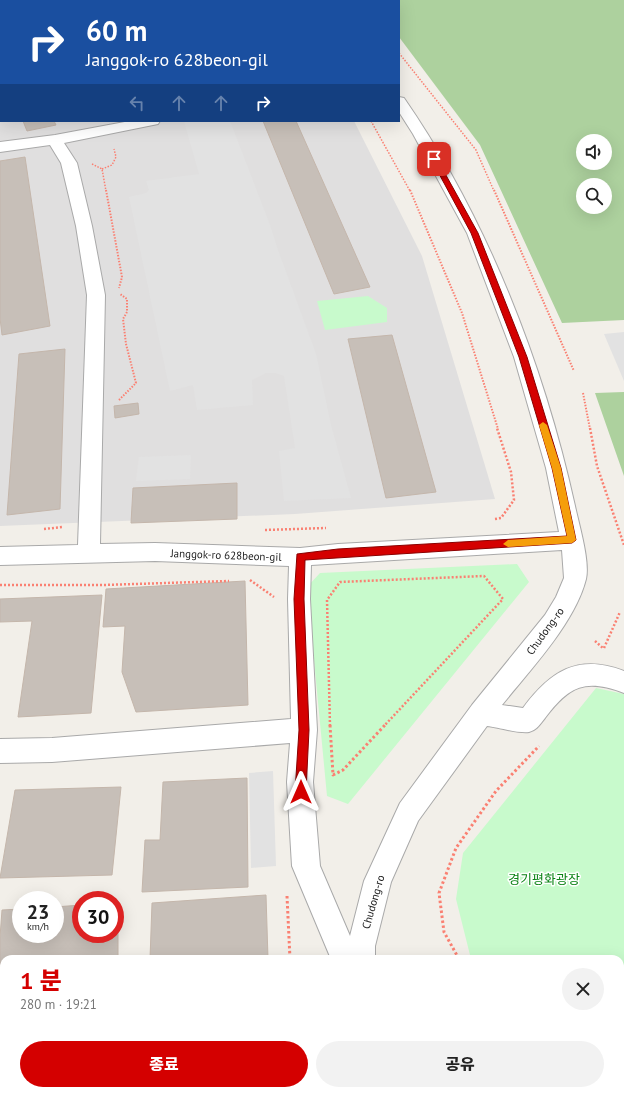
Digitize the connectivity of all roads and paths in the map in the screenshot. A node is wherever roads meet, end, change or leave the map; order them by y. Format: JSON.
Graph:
{"nodes":[{"id":1,"x":60,"y":0,"type":"edge"},
{"id":2,"x":63,"y":0,"type":"edge"},
{"id":3,"x":400,"y":54,"type":"edge"},
{"id":4,"x":400,"y":102,"type":"edge"},
{"id":5,"x":148,"y":122,"type":"edge"},
{"id":6,"x":372,"y":122,"type":"edge"},
{"id":7,"x":55,"y":140,"type":"junction"},
{"id":8,"x":0,"y":147,"type":"edge"},
{"id":9,"x":114,"y":148,"type":"dead end"},
{"id":10,"x":90,"y":163,"type":"dead end"},
{"id":11,"x":102,"y":169,"type":"junction"},
{"id":12,"x":574,"y":371,"type":"dead end"},
{"id":13,"x":583,"y":394,"type":"dead end"},
{"id":14,"x":115,"y":403,"type":"dead end"},
{"id":15,"x":489,"y":520,"type":"dead end"},
{"id":16,"x":328,"y":528,"type":"dead end"},
{"id":17,"x":258,"y":530,"type":"dead end"},
{"id":18,"x":572,"y":540,"type":"junction"},
{"id":19,"x":624,"y":545,"type":"edge"},
{"id":20,"x":89,"y":555,"type":"junction"},
{"id":21,"x":0,"y":556,"type":"edge"},
{"id":22,"x":300,"y":557,"type":"junction"},
{"id":23,"x":234,"y":580,"type":"dead end"},
{"id":24,"x":242,"y":580,"type":"dead end"},
{"id":25,"x":340,"y":582,"type":"joint"},
{"id":26,"x":0,"y":585,"type":"edge"},
{"id":27,"x":278,"y":601,"type":"dead end"},
{"id":28,"x":620,"y":612,"type":"dead end"},
{"id":29,"x":604,"y":648,"type":"dead end"},
{"id":30,"x":624,"y":682,"type":"edge"},
{"id":31,"x":481,"y":713,"type":"junction"},
{"id":32,"x":304,"y":730,"type":"junction"},
{"id":33,"x":544,"y":740,"type":"dead end"},
{"id":34,"x":0,"y":751,"type":"edge"},
{"id":35,"x":286,"y":888,"type":"dead end"},
{"id":36,"x":290,"y":955,"type":"edge"},
{"id":37,"x":343,"y":955,"type":"edge"},
{"id":38,"x":361,"y":955,"type":"edge"},
{"id":39,"x":457,"y":955,"type":"edge"}],
"edges":[{"from":1,"to":2,"type":"path"},
{"from":3,"to":12,"type":"path"},
{"from":4,"to":18,"type":"street","name":"Chudong-ro"},
{"from":5,"to":7,"type":"street"},
{"from":6,"to":15,"type":"path"},
{"from":7,"to":8,"type":"street"},
{"from":7,"to":20,"type":"street"},
{"from":9,"to":11,"type":"path"},
{"from":10,"to":11,"type":"path"},
{"from":11,"to":14,"type":"path"},
{"from":13,"to":19,"type":"path"},
{"from":16,"to":17,"type":"path"},
{"from":18,"to":22,"type":"street","name":"Janggok-ro 628beon-gil"},
{"from":18,"to":31,"type":"street","name":"Chudong-ro"},
{"from":20,"to":21,"type":"street","name":"Janggok-ro 628beon-gil"},
{"from":20,"to":22,"type":"street","name":"Janggok-ro 628beon-gil"},
{"from":22,"to":32,"type":"street"},
{"from":23,"to":26,"type":"path"},
{"from":24,"to":27,"type":"path"},
{"from":25,"to":25,"type":"path"},
{"from":28,"to":29,"type":"path"},
{"from":30,"to":31,"type":"street"},
{"from":31,"to":38,"type":"street","name":"Chudong-ro"},
{"from":32,"to":34,"type":"street"},
{"from":32,"to":37,"type":"street"},
{"from":33,"to":39,"type":"path"},
{"from":35,"to":36,"type":"path"}]}
